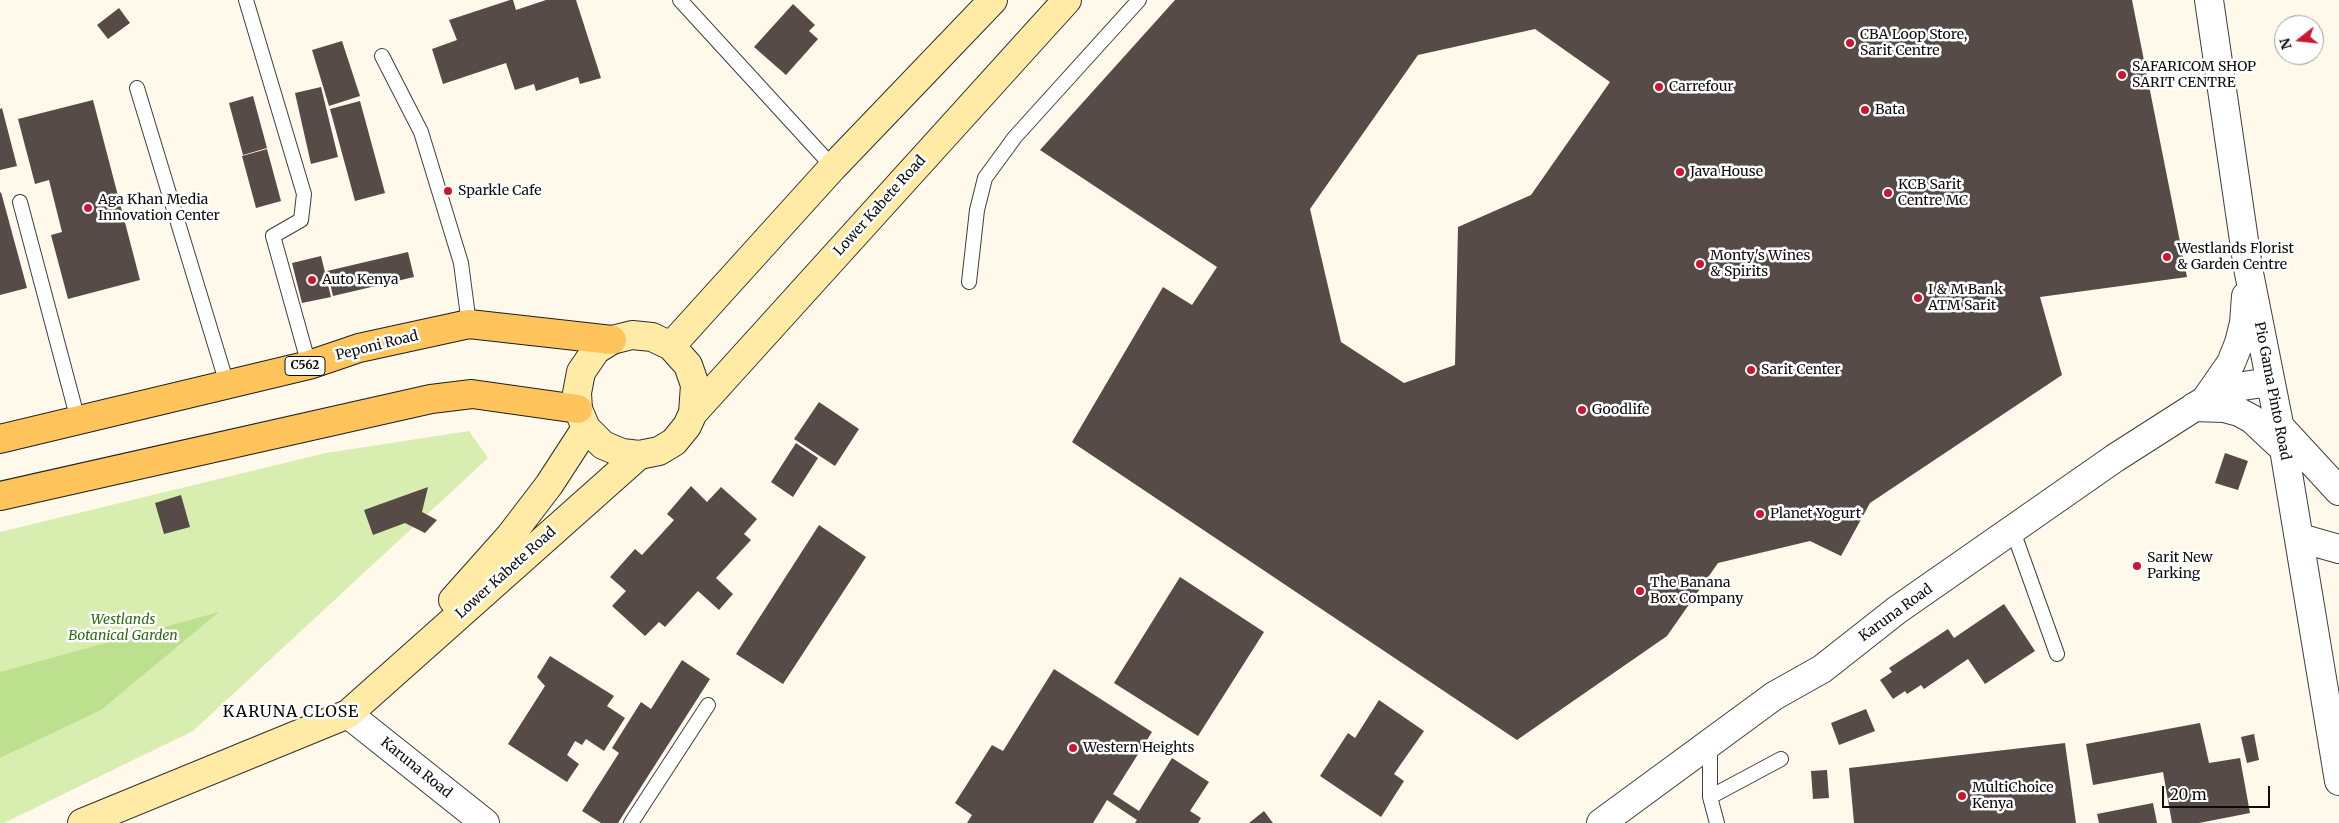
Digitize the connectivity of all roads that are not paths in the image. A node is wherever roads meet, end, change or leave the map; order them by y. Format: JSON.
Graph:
{"nodes":[{"id":1,"x":246,"y":0,"type":"edge"},
{"id":2,"x":680,"y":0,"type":"edge"},
{"id":3,"x":993,"y":0,"type":"edge"},
{"id":4,"x":1068,"y":0,"type":"edge"},
{"id":5,"x":1139,"y":0,"type":"edge"},
{"id":6,"x":2209,"y":0,"type":"edge"},
{"id":7,"x":382,"y":56,"type":"dead end"},
{"id":8,"x":136,"y":88,"type":"dead end"},
{"id":9,"x":833,"y":167,"type":"junction"},
{"id":10,"x":20,"y":202,"type":"dead end"},
{"id":11,"x":2248,"y":268,"type":"junction"},
{"id":12,"x":969,"y":282,"type":"dead end"},
{"id":13,"x":469,"y":324,"type":"junction"},
{"id":14,"x":612,"y":340,"type":"junction"},
{"id":15,"x":671,"y":346,"type":"junction"},
{"id":16,"x":308,"y":365,"type":"junction"},
{"id":17,"x":2270,"y":382,"type":"junction"},
{"id":18,"x":227,"y":384,"type":"junction"},
{"id":19,"x":2200,"y":403,"type":"junction"},
{"id":20,"x":693,"y":413,"type":"junction"},
{"id":21,"x":582,"y":418,"type":"junction"},
{"id":22,"x":78,"y":420,"type":"junction"},
{"id":23,"x":2281,"y":438,"type":"junction"},
{"id":24,"x":0,"y":439,"type":"edge"},
{"id":25,"x":639,"y":455,"type":"junction"},
{"id":26,"x":2339,"y":491,"type":"edge"},
{"id":27,"x":0,"y":496,"type":"edge"},
{"id":28,"x":2013,"y":531,"type":"junction"},
{"id":29,"x":2300,"y":538,"type":"junction"},
{"id":30,"x":2339,"y":549,"type":"edge"},
{"id":31,"x":2339,"y":645,"type":"edge"},
{"id":32,"x":2057,"y":654,"type":"dead end"},
{"id":33,"x":2323,"y":681,"type":"junction"},
{"id":34,"x":373,"y":691,"type":"junction"},
{"id":35,"x":708,"y":705,"type":"dead end"},
{"id":36,"x":348,"y":714,"type":"junction"},
{"id":37,"x":1710,"y":742,"type":"junction"},
{"id":38,"x":1781,"y":759,"type":"dead end"},
{"id":39,"x":2339,"y":781,"type":"edge"},
{"id":40,"x":1710,"y":797,"type":"junction"},
{"id":41,"x":82,"y":823,"type":"edge"},
{"id":42,"x":485,"y":823,"type":"edge"},
{"id":43,"x":631,"y":823,"type":"edge"},
{"id":44,"x":1601,"y":823,"type":"edge"},
{"id":45,"x":1716,"y":823,"type":"edge"}],
"edges":[{"from":1,"to":16,"type":"lane"},
{"from":2,"to":9,"type":"lane"},
{"from":3,"to":9,"type":"main road"},
{"from":4,"to":20,"type":"main road","name":"Lower Kabete Road"},
{"from":5,"to":12,"type":"lane"},
{"from":6,"to":11,"type":"street","name":"Pio Gama Pinto Road"},
{"from":7,"to":13,"type":"lane"},
{"from":8,"to":18,"type":"lane"},
{"from":9,"to":15,"type":"main road"},
{"from":10,"to":22,"type":"lane"},
{"from":11,"to":17,"type":"street","name":"Pio Gama Pinto Road"},
{"from":11,"to":19,"type":"street","name":"Karuna Road"},
{"from":13,"to":14,"type":"main road","name":"Peponi Road","number":"C562"},
{"from":13,"to":16,"type":"main road","name":"Peponi Road","number":"C562"},
{"from":14,"to":15,"type":"main road","name":"Lower Kabete Road"},
{"from":14,"to":21,"type":"main road","name":"Lower Kabete Road"},
{"from":15,"to":20,"type":"main road","name":"Lower Kabete Road"},
{"from":16,"to":18,"type":"main road","name":"Peponi Road","number":"C562"},
{"from":17,"to":19,"type":"street","name":"Karuna Road"},
{"from":17,"to":23,"type":"street","name":"Pio Gama Pinto Road"},
{"from":18,"to":22,"type":"main road","name":"Peponi Road","number":"C562"},
{"from":19,"to":23,"type":"street"},
{"from":19,"to":28,"type":"street","name":"Karuna Road"},
{"from":20,"to":25,"type":"main road","name":"Lower Kabete Road"},
{"from":21,"to":25,"type":"main road","name":"Lower Kabete Road"},
{"from":21,"to":27,"type":"main road"},
{"from":21,"to":34,"type":"main road","name":"Lower Kabete Road"},
{"from":22,"to":24,"type":"main road","name":"Peponi Road","number":"C562"},
{"from":23,"to":26,"type":"street"},
{"from":23,"to":29,"type":"street","name":"Pio Gama Pinto Road"},
{"from":25,"to":34,"type":"main road","name":"Lower Kabete Road"},
{"from":28,"to":32,"type":"lane"},
{"from":28,"to":37,"type":"street","name":"Karuna Road"},
{"from":29,"to":30,"type":"street"},
{"from":29,"to":33,"type":"street","name":"Pio Gama Pinto Road"},
{"from":31,"to":33,"type":"street"},
{"from":33,"to":39,"type":"street","name":"Pio Gama Pinto Road"},
{"from":34,"to":36,"type":"main road","name":"Lower Kabete Road"},
{"from":35,"to":43,"type":"lane"},
{"from":36,"to":41,"type":"main road","name":"Lower Kabete Road"},
{"from":36,"to":42,"type":"street","name":"Karuna Road"},
{"from":37,"to":40,"type":"lane"},
{"from":37,"to":44,"type":"street","name":"Karuna Road"},
{"from":38,"to":40,"type":"lane"},
{"from":40,"to":45,"type":"lane"}]}
